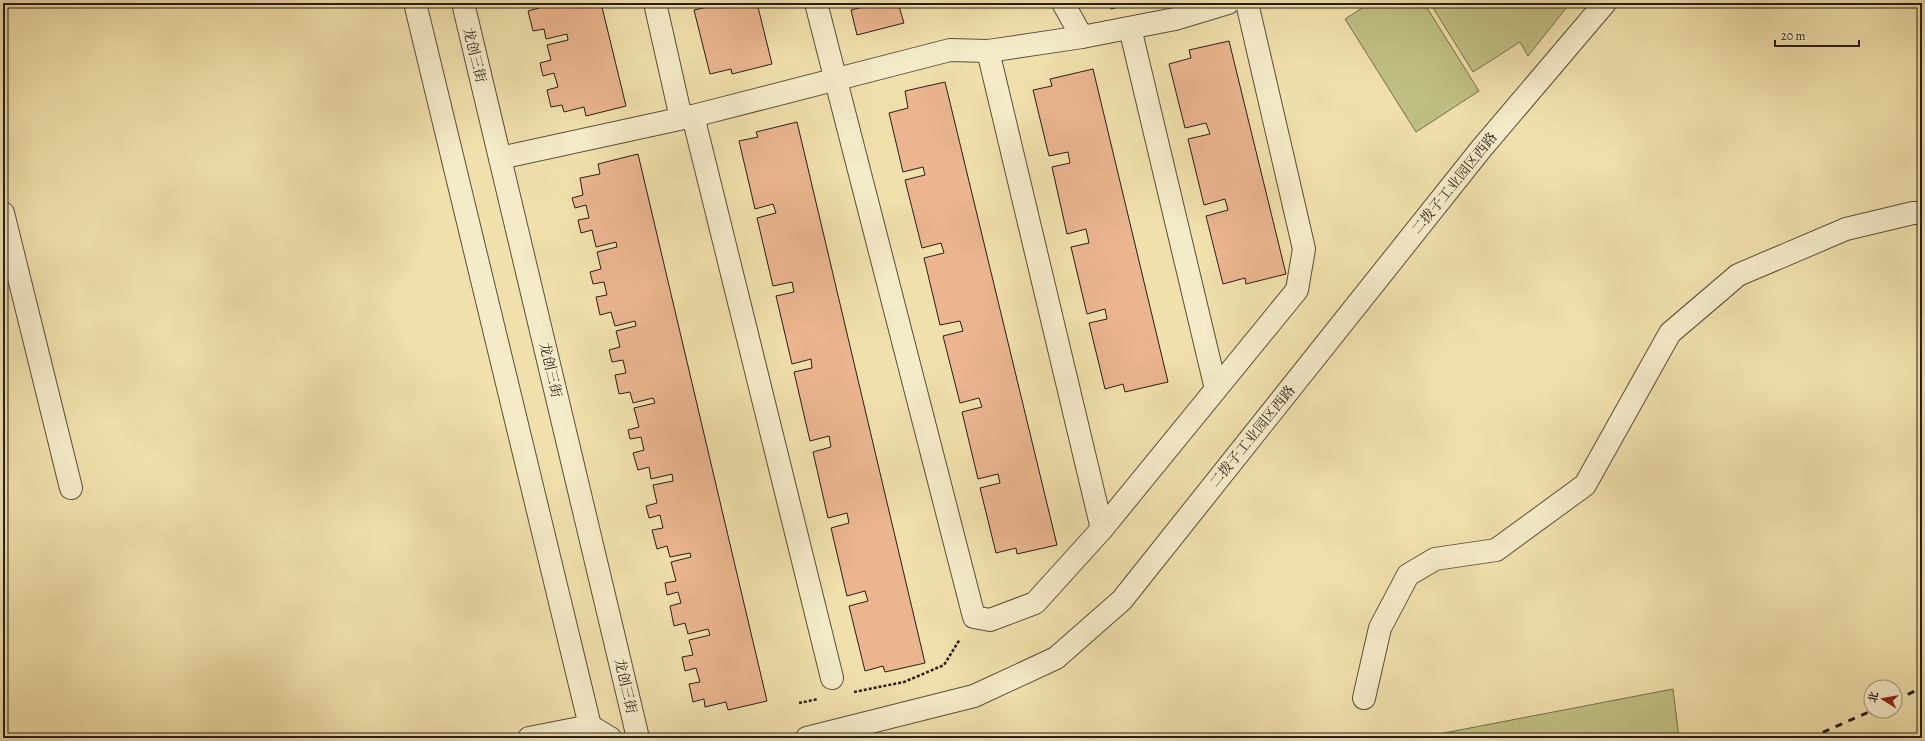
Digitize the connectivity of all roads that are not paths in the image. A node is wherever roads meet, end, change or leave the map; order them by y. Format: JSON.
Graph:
{"nodes":[{"id":1,"x":415,"y":3,"type":"edge"},
{"id":2,"x":463,"y":3,"type":"edge"},
{"id":3,"x":655,"y":3,"type":"edge"},
{"id":4,"x":816,"y":3,"type":"edge"},
{"id":5,"x":1063,"y":3,"type":"edge"},
{"id":6,"x":1247,"y":3,"type":"edge"},
{"id":7,"x":1606,"y":3,"type":"edge"},
{"id":8,"x":1218,"y":5,"type":"edge"},
{"id":9,"x":1130,"y":28,"type":"junction"},
{"id":10,"x":1082,"y":37,"type":"junction"},
{"id":11,"x":988,"y":52,"type":"junction"},
{"id":12,"x":835,"y":78,"type":"junction"},
{"id":13,"x":687,"y":117,"type":"junction"},
{"id":14,"x":500,"y":158,"type":"junction"},
{"id":15,"x":3,"y":213,"type":"edge"},
{"id":16,"x":1922,"y":213,"type":"edge"},
{"id":17,"x":1216,"y":389,"type":"junction"},
{"id":18,"x":71,"y":488,"type":"dead end"},
{"id":19,"x":1102,"y":529,"type":"junction"},
{"id":20,"x":832,"y":678,"type":"dead end"},
{"id":21,"x":1364,"y":698,"type":"dead end"},
{"id":22,"x":590,"y":726,"type":"junction"},
{"id":23,"x":529,"y":738,"type":"edge"},
{"id":24,"x":610,"y":738,"type":"edge"},
{"id":25,"x":638,"y":738,"type":"edge"},
{"id":26,"x":808,"y":738,"type":"edge"}],
"edges":[{"from":1,"to":22,"type":"street"},
{"from":2,"to":14,"type":"street","name":"龙创三街"},
{"from":3,"to":13,"type":"street"},
{"from":4,"to":12,"type":"street"},
{"from":5,"to":10,"type":"street"},
{"from":6,"to":17,"type":"street"},
{"from":7,"to":26,"type":"street","name":"二拨子工业园区西路"},
{"from":8,"to":9,"type":"street"},
{"from":9,"to":10,"type":"street"},
{"from":9,"to":17,"type":"street"},
{"from":10,"to":11,"type":"street"},
{"from":11,"to":12,"type":"street"},
{"from":11,"to":19,"type":"street"},
{"from":12,"to":13,"type":"street"},
{"from":12,"to":19,"type":"street"},
{"from":13,"to":14,"type":"street"},
{"from":13,"to":20,"type":"street"},
{"from":14,"to":25,"type":"street","name":"龙创三街"},
{"from":15,"to":18,"type":"street"},
{"from":16,"to":21,"type":"street"},
{"from":17,"to":19,"type":"street"},
{"from":22,"to":23,"type":"street"},
{"from":22,"to":24,"type":"street"}]}
